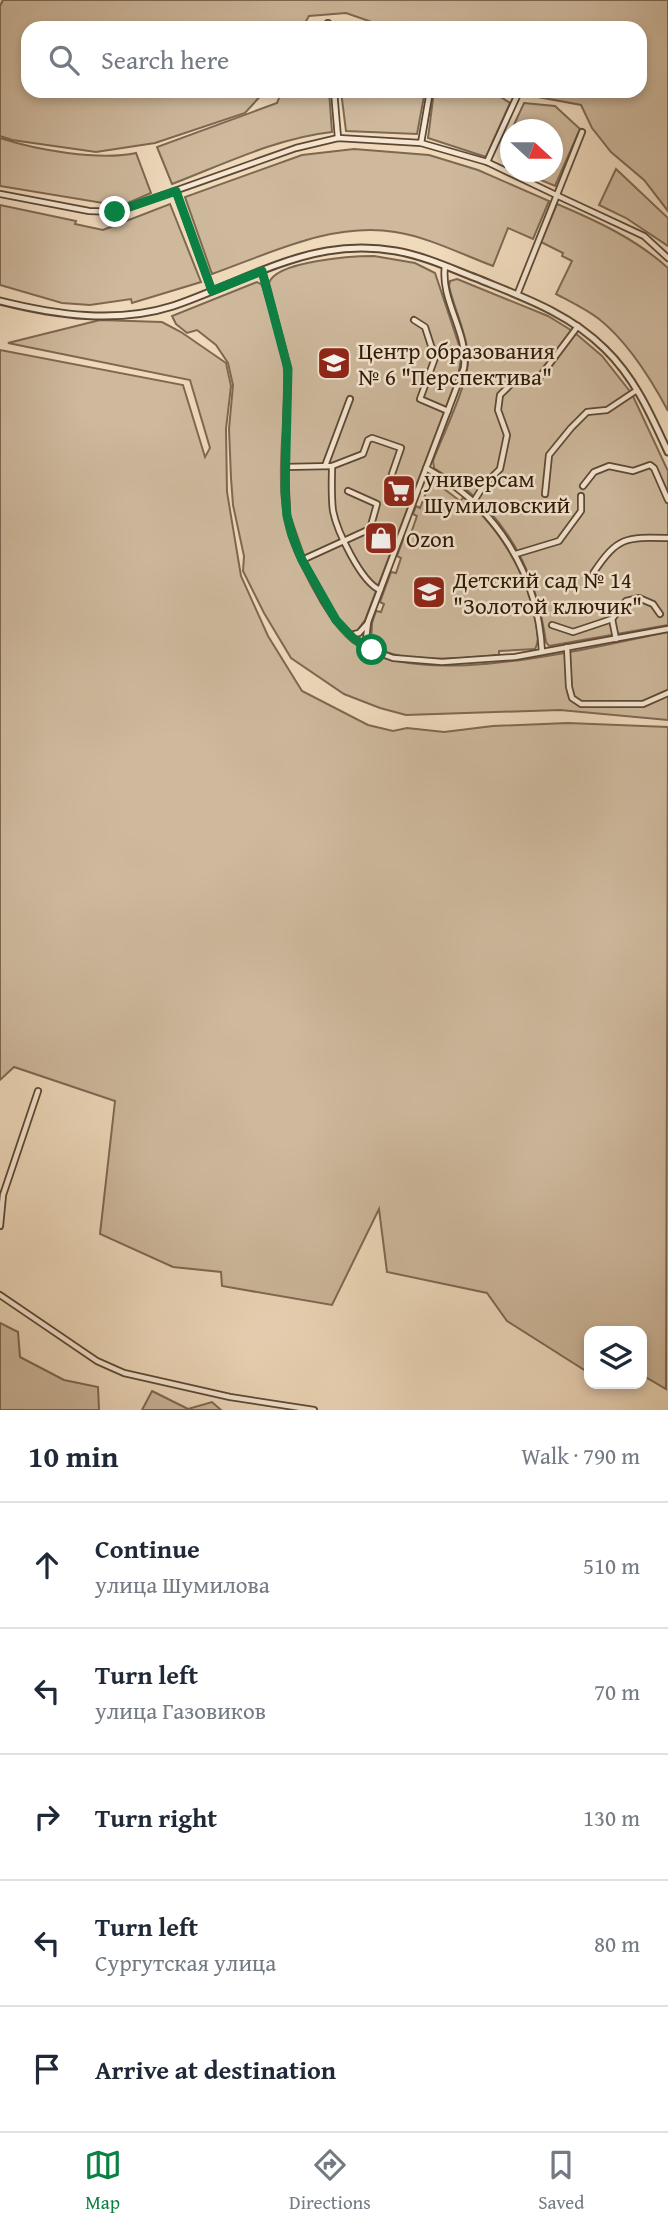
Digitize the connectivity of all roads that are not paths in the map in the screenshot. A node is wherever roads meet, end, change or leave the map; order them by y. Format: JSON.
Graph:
{"nodes":[{"id":1,"x":335,"y":98,"type":"edge"},
{"id":2,"x":429,"y":98,"type":"edge"},
{"id":3,"x":517,"y":98,"type":"edge"},
{"id":4,"x":582,"y":132,"type":"dead end"},
{"id":5,"x":338,"y":138,"type":"junction"},
{"id":6,"x":421,"y":143,"type":"junction"},
{"id":7,"x":486,"y":162,"type":"junction"},
{"id":8,"x":176,"y":191,"type":"junction"},
{"id":9,"x":0,"y":194,"type":"edge"},
{"id":10,"x":556,"y":195,"type":"junction"},
{"id":11,"x":668,"y":258,"type":"edge"},
{"id":12,"x":445,"y":266,"type":"junction"},
{"id":13,"x":262,"y":271,"type":"junction"},
{"id":14,"x":212,"y":291,"type":"junction"},
{"id":15,"x":517,"y":295,"type":"junction"},
{"id":16,"x":0,"y":301,"type":"edge"},
{"id":17,"x":414,"y":320,"type":"dead end"},
{"id":18,"x":578,"y":326,"type":"junction"},
{"id":19,"x":638,"y":390,"type":"junction"},
{"id":20,"x":350,"y":399,"type":"dead end"},
{"id":21,"x":448,"y":411,"type":"junction"},
{"id":22,"x":668,"y":452,"type":"edge"},
{"id":23,"x":325,"y":466,"type":"junction"},
{"id":24,"x":332,"y":466,"type":"junction"},
{"id":25,"x":285,"y":467,"type":"junction"},
{"id":26,"x":426,"y":468,"type":"junction"},
{"id":27,"x":391,"y":474,"type":"dead end"},
{"id":28,"x":583,"y":486,"type":"dead end"},
{"id":29,"x":665,"y":486,"type":"edge"},
{"id":30,"x":348,"y":491,"type":"dead end"},
{"id":31,"x":545,"y":494,"type":"dead end"},
{"id":32,"x":581,"y":496,"type":"dead end"},
{"id":33,"x":668,"y":500,"type":"edge"},
{"id":34,"x":474,"y":501,"type":"junction"},
{"id":35,"x":668,"y":538,"type":"edge"},
{"id":36,"x":345,"y":541,"type":"junction"},
{"id":37,"x":516,"y":554,"type":"junction"},
{"id":38,"x":302,"y":560,"type":"junction"},
{"id":39,"x":594,"y":572,"type":"dead end"},
{"id":40,"x":380,"y":590,"type":"junction"},
{"id":41,"x":660,"y":614,"type":"dead end"},
{"id":42,"x":612,"y":619,"type":"junction"},
{"id":43,"x":368,"y":622,"type":"junction"},
{"id":44,"x":552,"y":625,"type":"dead end"},
{"id":45,"x":668,"y":629,"type":"edge"},
{"id":46,"x":359,"y":633,"type":"junction"},
{"id":47,"x":348,"y":634,"type":"junction"},
{"id":48,"x":366,"y":636,"type":"junction"},
{"id":49,"x":616,"y":639,"type":"junction"},
{"id":50,"x":359,"y":643,"type":"junction"},
{"id":51,"x":567,"y":648,"type":"junction"},
{"id":52,"x":374,"y":651,"type":"junction"},
{"id":53,"x":542,"y":652,"type":"junction"},
{"id":54,"x":668,"y":693,"type":"edge"},
{"id":55,"x":38,"y":1091,"type":"dead end"},
{"id":56,"x":0,"y":1226,"type":"edge"},
{"id":57,"x":0,"y":1295,"type":"edge"},
{"id":58,"x":314,"y":1410,"type":"edge"}],
"edges":[{"from":1,"to":5,"type":"street"},
{"from":2,"to":6,"type":"street"},
{"from":3,"to":7,"type":"street"},
{"from":4,"to":10,"type":"street"},
{"from":5,"to":6,"type":"street"},
{"from":5,"to":8,"type":"street"},
{"from":6,"to":7,"type":"street"},
{"from":7,"to":10,"type":"street"},
{"from":8,"to":9,"type":"street"},
{"from":8,"to":14,"type":"street"},
{"from":10,"to":11,"type":"street"},
{"from":10,"to":15,"type":"street"},
{"from":12,"to":13,"type":"street"},
{"from":12,"to":15,"type":"street"},
{"from":12,"to":21,"type":"street"},
{"from":13,"to":14,"type":"street"},
{"from":13,"to":25,"type":"street"},
{"from":14,"to":16,"type":"street"},
{"from":15,"to":18,"type":"street"},
{"from":17,"to":21,"type":"street"},
{"from":18,"to":19,"type":"street"},
{"from":18,"to":34,"type":"street"},
{"from":19,"to":22,"type":"street"},
{"from":19,"to":31,"type":"street"},
{"from":20,"to":23,"type":"street"},
{"from":21,"to":26,"type":"street"},
{"from":23,"to":24,"type":"street"},
{"from":23,"to":25,"type":"street"},
{"from":24,"to":27,"type":"street"},
{"from":24,"to":36,"type":"street"},
{"from":25,"to":38,"type":"street"},
{"from":26,"to":34,"type":"street"},
{"from":26,"to":40,"type":"street"},
{"from":28,"to":29,"type":"street"},
{"from":29,"to":33,"type":"street"},
{"from":30,"to":36,"type":"street"},
{"from":32,"to":37,"type":"street"},
{"from":34,"to":37,"type":"street"},
{"from":35,"to":39,"type":"street"},
{"from":36,"to":38,"type":"street"},
{"from":36,"to":40,"type":"street"},
{"from":37,"to":53,"type":"street"},
{"from":38,"to":47,"type":"street"},
{"from":40,"to":43,"type":"street"},
{"from":41,"to":42,"type":"street"},
{"from":42,"to":44,"type":"street"},
{"from":42,"to":49,"type":"street"},
{"from":43,"to":46,"type":"street"},
{"from":43,"to":48,"type":"street"},
{"from":45,"to":49,"type":"street"},
{"from":46,"to":47,"type":"street"},
{"from":46,"to":50,"type":"street"},
{"from":47,"to":50,"type":"street"},
{"from":48,"to":50,"type":"street"},
{"from":48,"to":52,"type":"street"},
{"from":49,"to":51,"type":"street"},
{"from":50,"to":52,"type":"street"},
{"from":51,"to":53,"type":"street"},
{"from":51,"to":54,"type":"street"},
{"from":52,"to":53,"type":"street"},
{"from":55,"to":56,"type":"street"},
{"from":57,"to":58,"type":"street"}]}
